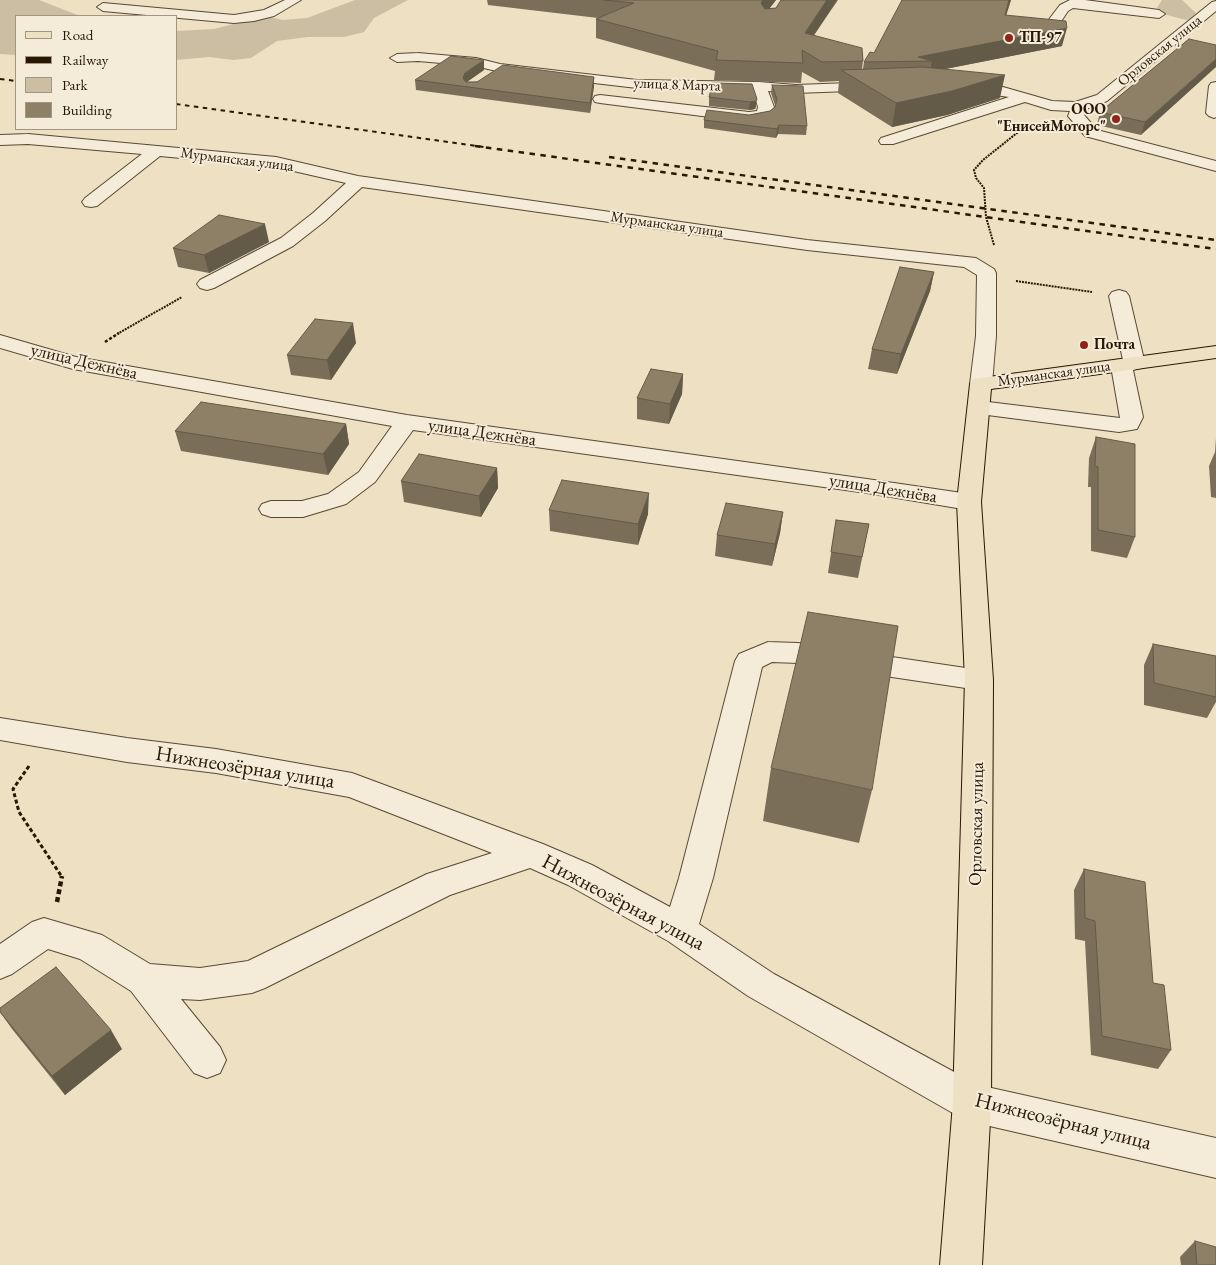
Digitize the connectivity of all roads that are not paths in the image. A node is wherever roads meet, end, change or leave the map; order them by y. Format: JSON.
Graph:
{"nodes":[{"id":1,"x":263,"y":0,"type":"edge"},
{"id":2,"x":295,"y":0,"type":"edge"},
{"id":3,"x":1154,"y":0,"type":"edge"},
{"id":4,"x":1194,"y":5,"type":"dead end"},
{"id":5,"x":102,"y":7,"type":"dead end"},
{"id":6,"x":283,"y":7,"type":"junction"},
{"id":7,"x":1213,"y":14,"type":"edge"},
{"id":8,"x":1168,"y":18,"type":"junction"},
{"id":9,"x":1192,"y":23,"type":"junction"},
{"id":10,"x":1052,"y":26,"type":"edge"},
{"id":11,"x":397,"y":58,"type":"dead end"},
{"id":12,"x":500,"y":68,"type":"junction"},
{"id":13,"x":486,"y":78,"type":"edge"},
{"id":14,"x":892,"y":85,"type":"edge"},
{"id":15,"x":758,"y":86,"type":"junction"},
{"id":16,"x":947,"y":86,"type":"edge"},
{"id":17,"x":1216,"y":86,"type":"edge"},
{"id":18,"x":581,"y":96,"type":"edge"},
{"id":19,"x":1025,"y":97,"type":"junction"},
{"id":20,"x":1076,"y":106,"type":"junction"},
{"id":21,"x":1214,"y":113,"type":"dead end"},
{"id":22,"x":0,"y":140,"type":"edge"},
{"id":23,"x":886,"y":141,"type":"dead end"},
{"id":24,"x":156,"y":151,"type":"junction"},
{"id":25,"x":1216,"y":166,"type":"edge"},
{"id":26,"x":358,"y":181,"type":"junction"},
{"id":27,"x":91,"y":202,"type":"dead end"},
{"id":28,"x":207,"y":284,"type":"road end"},
{"id":29,"x":1119,"y":296,"type":"road end"},
{"id":30,"x":0,"y":341,"type":"edge"},
{"id":31,"x":1216,"y":352,"type":"edge"},
{"id":32,"x":1128,"y":364,"type":"junction"},
{"id":33,"x":981,"y":396,"type":"junction"},
{"id":34,"x":407,"y":422,"type":"junction"},
{"id":35,"x":969,"y":502,"type":"junction"},
{"id":36,"x":271,"y":509,"type":"dead end"},
{"id":37,"x":979,"y":680,"type":"junction"},
{"id":38,"x":0,"y":729,"type":"edge"},
{"id":39,"x":532,"y":854,"type":"junction"},
{"id":40,"x":680,"y":930,"type":"junction"},
{"id":41,"x":0,"y":963,"type":"edge"},
{"id":42,"x":144,"y":980,"type":"junction"},
{"id":43,"x":207,"y":1060,"type":"dead end"},
{"id":44,"x":972,"y":1102,"type":"junction"},
{"id":45,"x":1216,"y":1158,"type":"edge"},
{"id":46,"x":961,"y":1265,"type":"edge"}],
"edges":[{"from":1,"to":6,"type":"street"},
{"from":2,"to":6,"type":"street"},
{"from":3,"to":8,"type":"street"},
{"from":4,"to":7,"type":"street"},
{"from":5,"to":6,"type":"street"},
{"from":7,"to":9,"type":"street","name":"Орловская улица"},
{"from":8,"to":9,"type":"street"},
{"from":8,"to":10,"type":"street"},
{"from":9,"to":20,"type":"street","name":"Орловская улица"},
{"from":11,"to":12,"type":"street","name":"улица 8 Марта"},
{"from":12,"to":13,"type":"street"},
{"from":12,"to":15,"type":"street","name":"улица 8 Марта"},
{"from":14,"to":15,"type":"street","name":"улица 8 Марта"},
{"from":15,"to":18,"type":"street"},
{"from":16,"to":19,"type":"street"},
{"from":17,"to":21,"type":"street"},
{"from":19,"to":20,"type":"street"},
{"from":19,"to":23,"type":"street"},
{"from":20,"to":25,"type":"street"},
{"from":22,"to":24,"type":"street","name":"Мурманская улица"},
{"from":24,"to":26,"type":"street","name":"Мурманская улица"},
{"from":24,"to":27,"type":"street"},
{"from":26,"to":28,"type":"street"},
{"from":26,"to":33,"type":"street","name":"Мурманская улица"},
{"from":29,"to":32,"type":"street"},
{"from":30,"to":34,"type":"street","name":"улица Дежнёва"},
{"from":31,"to":32,"type":"main road","name":"Мурманская улица"},
{"from":32,"to":33,"type":"main road","name":"Мурманская улица"},
{"from":32,"to":33,"type":"street"},
{"from":33,"to":35,"type":"main road","name":"Орловская улица"},
{"from":34,"to":35,"type":"street","name":"улица Дежнёва"},
{"from":34,"to":36,"type":"street"},
{"from":35,"to":37,"type":"main road","name":"Орловская улица"},
{"from":37,"to":40,"type":"street"},
{"from":37,"to":44,"type":"main road","name":"Орловская улица"},
{"from":38,"to":39,"type":"street","name":"Нижнеозёрная улица"},
{"from":39,"to":40,"type":"street","name":"Нижнеозёрная улица"},
{"from":39,"to":42,"type":"street"},
{"from":40,"to":44,"type":"street","name":"Нижнеозёрная улица"},
{"from":41,"to":42,"type":"street"},
{"from":42,"to":43,"type":"street"},
{"from":44,"to":45,"type":"street","name":"Нижнеозёрная улица"},
{"from":44,"to":46,"type":"main road","name":"Орловская улица"}]}
